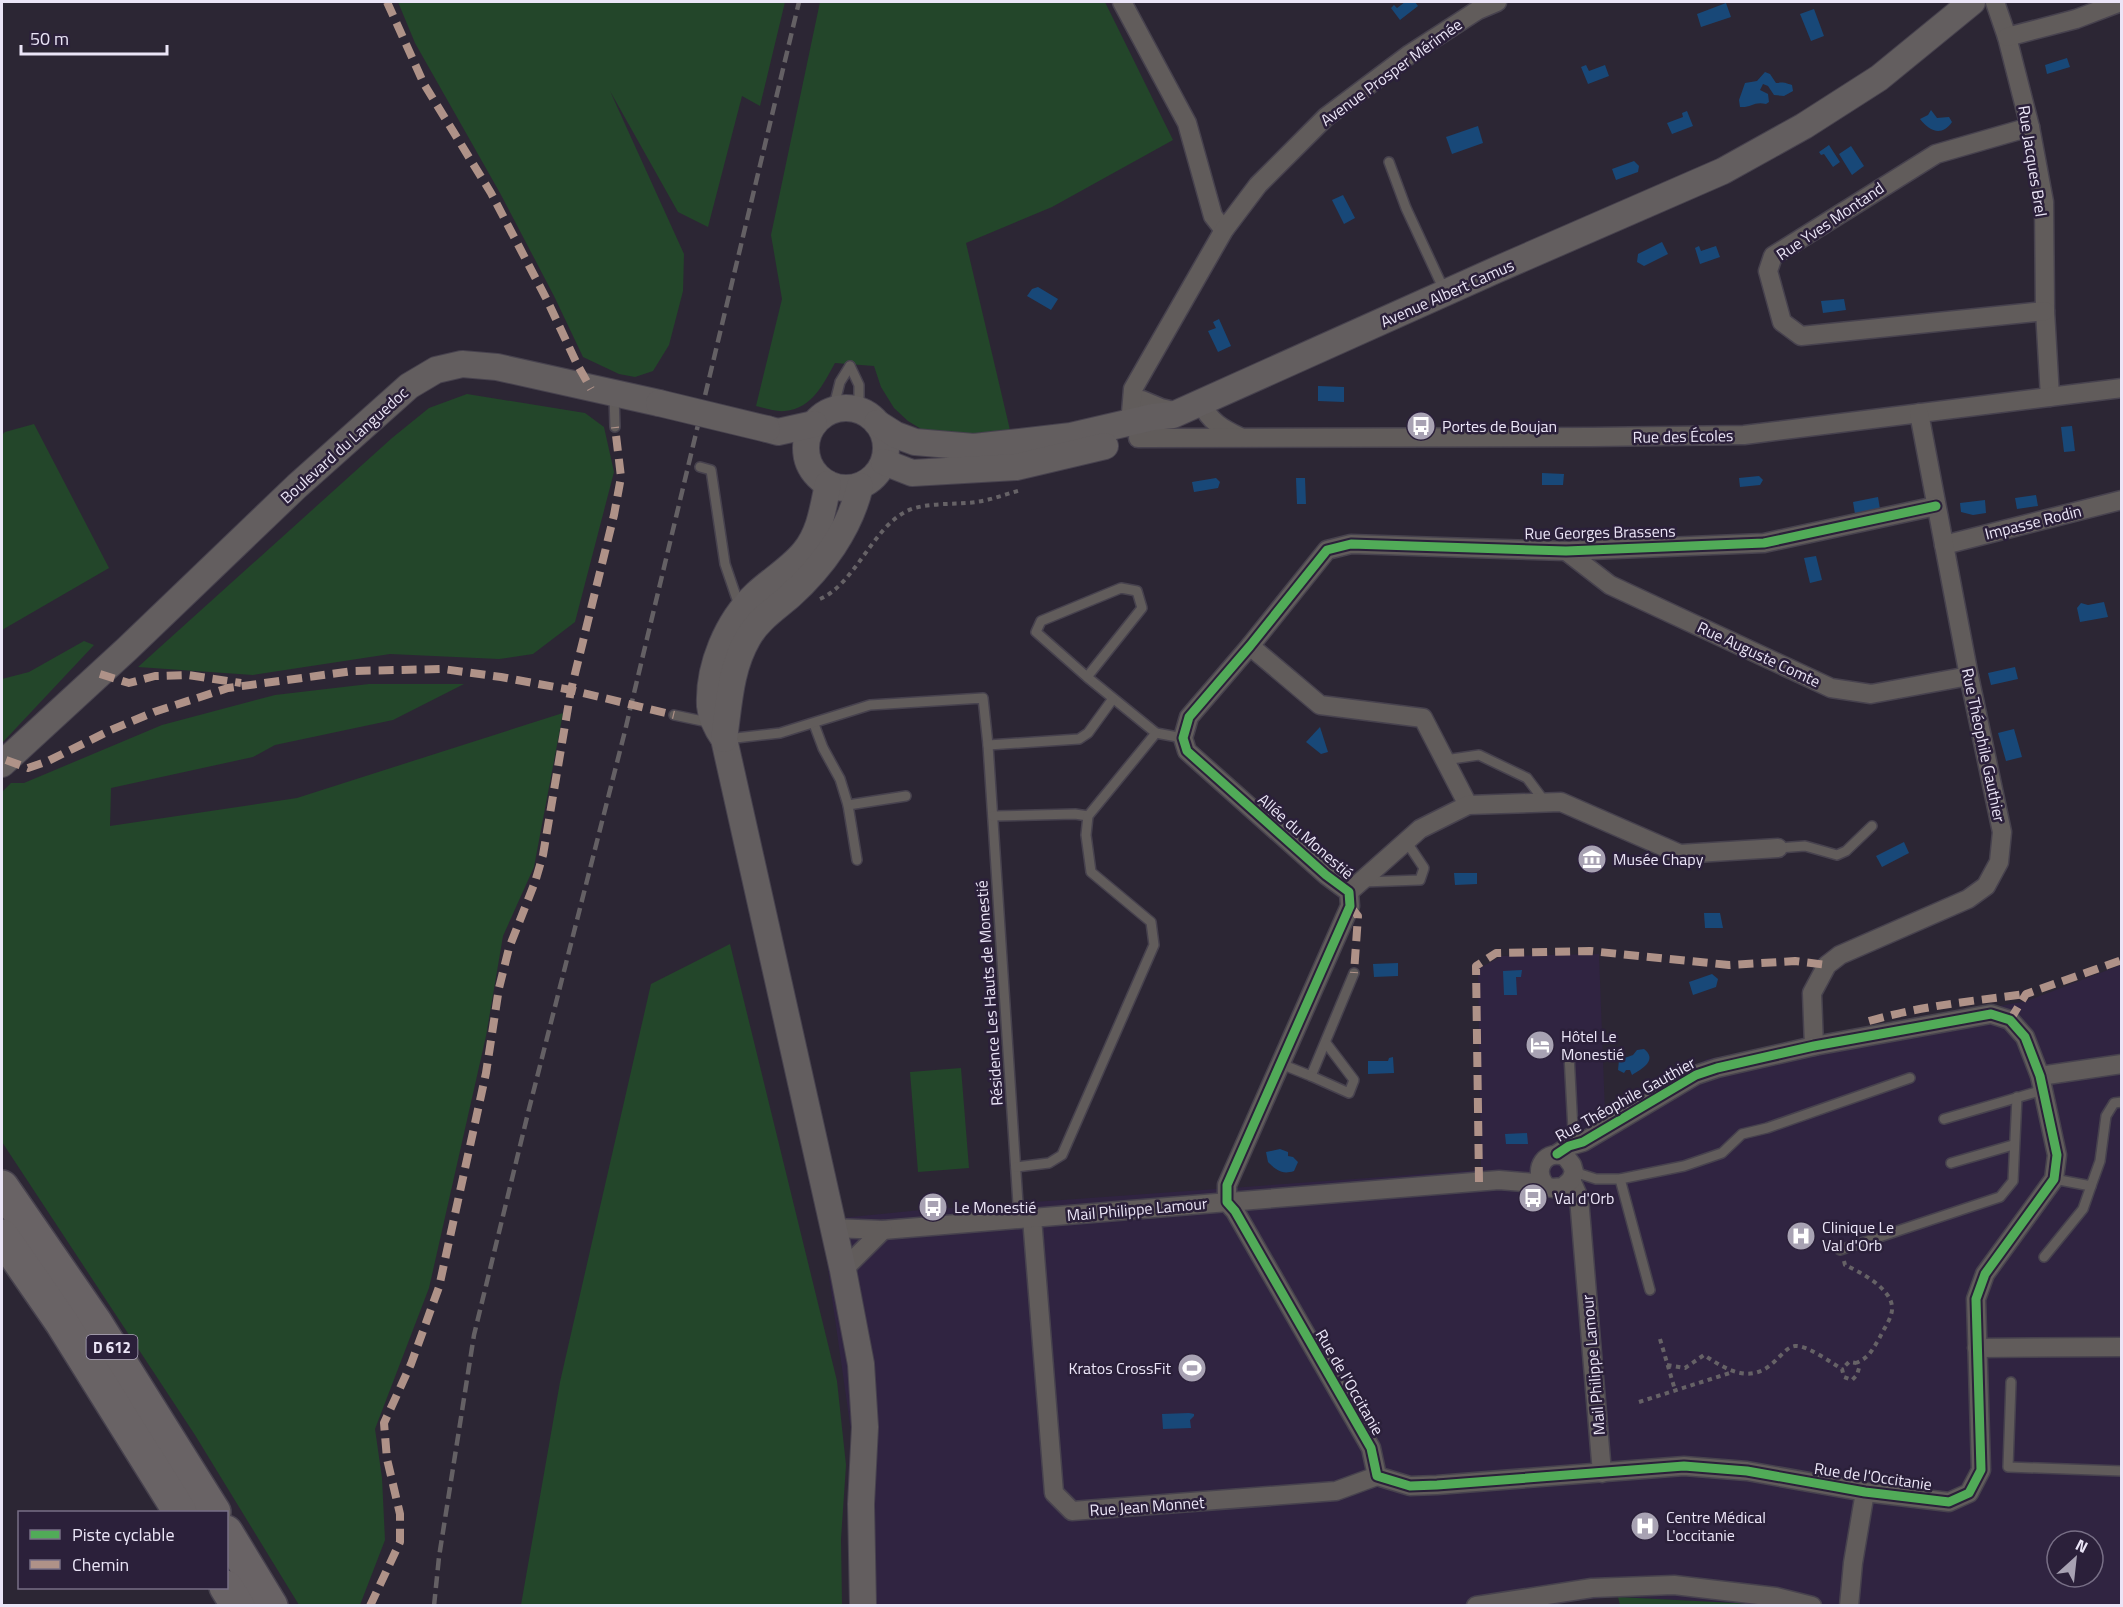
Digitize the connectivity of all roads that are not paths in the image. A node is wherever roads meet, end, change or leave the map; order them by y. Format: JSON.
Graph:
{"nodes":[{"id":1,"x":1122,"y":2,"type":"edge"},
{"id":2,"x":1972,"y":2,"type":"edge"},
{"id":3,"x":1995,"y":2,"type":"edge"},
{"id":4,"x":2121,"y":2,"type":"edge"},
{"id":5,"x":1488,"y":3,"type":"edge"},
{"id":6,"x":2007,"y":37,"type":"junction"},
{"id":7,"x":2030,"y":127,"type":"junction"},
{"id":8,"x":1389,"y":162,"type":"dead end"},
{"id":9,"x":1224,"y":230,"type":"junction"},
{"id":10,"x":1446,"y":294,"type":"junction"},
{"id":11,"x":2045,"y":311,"type":"junction"},
{"id":12,"x":2121,"y":388,"type":"edge"},
{"id":13,"x":614,"y":394,"type":"junction"},
{"id":14,"x":2050,"y":397,"type":"junction"},
{"id":15,"x":1919,"y":413,"type":"junction"},
{"id":16,"x":1157,"y":414,"type":"junction"},
{"id":17,"x":824,"y":417,"type":"junction"},
{"id":18,"x":868,"y":417,"type":"junction"},
{"id":19,"x":615,"y":427,"type":"dead end"},
{"id":20,"x":772,"y":431,"type":"junction"},
{"id":21,"x":1241,"y":438,"type":"junction"},
{"id":22,"x":1190,"y":439,"type":"junction"},
{"id":23,"x":807,"y":457,"type":"junction"},
{"id":24,"x":884,"y":462,"type":"junction"},
{"id":25,"x":700,"y":467,"type":"dead end"},
{"id":26,"x":828,"y":484,"type":"junction"},
{"id":27,"x":860,"y":486,"type":"junction"},
{"id":28,"x":2121,"y":500,"type":"edge"},
{"id":29,"x":1936,"y":506,"type":"junction"},
{"id":30,"x":1944,"y":545,"type":"junction"},
{"id":31,"x":1566,"y":551,"type":"junction"},
{"id":32,"x":741,"y":611,"type":"junction"},
{"id":33,"x":1250,"y":646,"type":"junction"},
{"id":34,"x":1969,"y":676,"type":"junction"},
{"id":35,"x":1087,"y":677,"type":"junction"},
{"id":36,"x":1113,"y":700,"type":"junction"},
{"id":37,"x":674,"y":715,"type":"dead end"},
{"id":38,"x":814,"y":724,"type":"junction"},
{"id":39,"x":719,"y":731,"type":"junction"},
{"id":40,"x":1156,"y":733,"type":"junction"},
{"id":41,"x":1183,"y":738,"type":"junction"},
{"id":42,"x":988,"y":745,"type":"junction"},
{"id":43,"x":1445,"y":760,"type":"junction"},
{"id":44,"x":2,"y":764,"type":"edge"},
{"id":45,"x":906,"y":796,"type":"dead end"},
{"id":46,"x":1545,"y":802,"type":"junction"},
{"id":47,"x":848,"y":805,"type":"junction"},
{"id":48,"x":1468,"y":805,"type":"junction"},
{"id":49,"x":993,"y":816,"type":"junction"},
{"id":50,"x":1088,"y":816,"type":"junction"},
{"id":51,"x":1872,"y":826,"type":"dead end"},
{"id":52,"x":1406,"y":841,"type":"junction"},
{"id":53,"x":1778,"y":848,"type":"joint"},
{"id":54,"x":857,"y":860,"type":"dead end"},
{"id":55,"x":1355,"y":887,"type":"junction"},
{"id":56,"x":1354,"y":973,"type":"dead end"},
{"id":57,"x":1326,"y":1043,"type":"junction"},
{"id":58,"x":1814,"y":1046,"type":"junction"},
{"id":59,"x":1569,"y":1055,"type":"dead end"},
{"id":60,"x":1281,"y":1064,"type":"junction"},
{"id":61,"x":2121,"y":1064,"type":"edge"},
{"id":62,"x":1311,"y":1076,"type":"junction"},
{"id":63,"x":1910,"y":1078,"type":"dead end"},
{"id":64,"x":2041,"y":1083,"type":"junction"},
{"id":65,"x":2017,"y":1097,"type":"junction"},
{"id":66,"x":2121,"y":1102,"type":"edge"},
{"id":67,"x":1944,"y":1119,"type":"dead end"},
{"id":68,"x":1583,"y":1142,"type":"junction"},
{"id":69,"x":2013,"y":1145,"type":"junction"},
{"id":70,"x":1951,"y":1163,"type":"dead end"},
{"id":71,"x":1540,"y":1165,"type":"junction"},
{"id":72,"x":1016,"y":1167,"type":"junction"},
{"id":73,"x":1568,"y":1168,"type":"junction"},
{"id":74,"x":1620,"y":1179,"type":"junction"},
{"id":75,"x":2054,"y":1179,"type":"junction"},
{"id":76,"x":1499,"y":1180,"type":"junction"},
{"id":77,"x":2091,"y":1186,"type":"junction"},
{"id":78,"x":2,"y":1187,"type":"edge"},
{"id":79,"x":1549,"y":1187,"type":"junction"},
{"id":80,"x":1227,"y":1202,"type":"junction"},
{"id":81,"x":1026,"y":1218,"type":"junction"},
{"id":82,"x":1581,"y":1221,"type":"junction"},
{"id":83,"x":833,"y":1228,"type":"junction"},
{"id":84,"x":883,"y":1230,"type":"junction"},
{"id":85,"x":2,"y":1236,"type":"edge"},
{"id":86,"x":1840,"y":1250,"type":"road end"},
{"id":87,"x":2044,"y":1257,"type":"dead end"},
{"id":88,"x":843,"y":1270,"type":"junction"},
{"id":89,"x":1650,"y":1290,"type":"dead end"},
{"id":90,"x":2121,"y":1347,"type":"edge"},
{"id":91,"x":1977,"y":1348,"type":"junction"},
{"id":92,"x":2011,"y":1382,"type":"dead end"},
{"id":93,"x":2121,"y":1471,"type":"edge"},
{"id":94,"x":1602,"y":1473,"type":"junction"},
{"id":95,"x":1377,"y":1476,"type":"junction"},
{"id":96,"x":1864,"y":1492,"type":"junction"},
{"id":97,"x":179,"y":1511,"type":"edge"},
{"id":98,"x":213,"y":1511,"type":"edge"},
{"id":99,"x":228,"y":1535,"type":"edge"},
{"id":100,"x":227,"y":1589,"type":"edge"},
{"id":101,"x":238,"y":1605,"type":"edge"},
{"id":102,"x":271,"y":1605,"type":"edge"},
{"id":103,"x":863,"y":1605,"type":"edge"},
{"id":104,"x":1476,"y":1605,"type":"edge"},
{"id":105,"x":1812,"y":1605,"type":"edge"},
{"id":106,"x":1849,"y":1605,"type":"edge"}],
"edges":[{"from":1,"to":9,"type":"street"},
{"from":2,"to":10,"type":"street","name":"Avenue Albert Camus"},
{"from":3,"to":6,"type":"street","name":"Rue Jacques Brel"},
{"from":4,"to":6,"type":"street"},
{"from":5,"to":9,"type":"street","name":"Avenue Prosper Mérimée"},
{"from":6,"to":7,"type":"street","name":"Rue Jacques Brel"},
{"from":7,"to":11,"type":"street","name":"Rue Jacques Brel"},
{"from":7,"to":11,"type":"street","name":"Rue Yves Montand"},
{"from":8,"to":10,"type":"lane"},
{"from":9,"to":16,"type":"street","name":"Avenue Prosper Mérimée"},
{"from":10,"to":16,"type":"street","name":"Avenue Albert Camus"},
{"from":11,"to":14,"type":"street","name":"Rue Jacques Brel"},
{"from":12,"to":14,"type":"street","name":"Rue des Écoles"},
{"from":13,"to":19,"type":"lane"},
{"from":13,"to":20,"type":"street","name":"Boulevard du Languedoc","bridge":true},
{"from":13,"to":44,"type":"street","name":"Boulevard du Languedoc"},
{"from":14,"to":15,"type":"street","name":"Rue des Écoles"},
{"from":15,"to":21,"type":"street","name":"Rue des Écoles"},
{"from":15,"to":29,"type":"street","name":"Rue Théophile Gauthier"},
{"from":16,"to":18,"type":"street","name":"Avenue Albert Camus"},
{"from":16,"to":21,"type":"street"},
{"from":16,"to":22,"type":"street","name":"Rue des Écoles"},
{"from":16,"to":22,"type":"street","name":"Rue des Écoles"},
{"from":16,"to":24,"type":"street"},
{"from":17,"to":18,"type":"street"},
{"from":17,"to":18,"type":"lane"},
{"from":17,"to":20,"type":"street","name":"Boulevard du Languedoc"},
{"from":17,"to":23,"type":"street"},
{"from":18,"to":24,"type":"street"},
{"from":20,"to":23,"type":"street"},
{"from":21,"to":22,"type":"street","name":"Rue des Écoles"},
{"from":23,"to":26,"type":"street"},
{"from":24,"to":27,"type":"street"},
{"from":25,"to":32,"type":"lane"},
{"from":26,"to":27,"type":"street"},
{"from":26,"to":32,"type":"street"},
{"from":27,"to":39,"type":"street"},
{"from":28,"to":30,"type":"street","name":"Impasse Rodin"},
{"from":29,"to":30,"type":"street","name":"Rue Théophile Gauthier"},
{"from":29,"to":31,"type":"street","name":"Rue Georges Brassens"},
{"from":30,"to":34,"type":"street","name":"Rue Théophile Gauthier"},
{"from":31,"to":33,"type":"street","name":"Rue Georges Brassens"},
{"from":31,"to":34,"type":"street","name":"Rue Auguste Comte"},
{"from":32,"to":39,"type":"street"},
{"from":33,"to":41,"type":"street"},
{"from":33,"to":43,"type":"street"},
{"from":34,"to":58,"type":"street","name":"Rue Théophile Gauthier"},
{"from":35,"to":35,"type":"lane"},
{"from":35,"to":36,"type":"lane"},
{"from":36,"to":40,"type":"lane"},
{"from":36,"to":42,"type":"lane"},
{"from":37,"to":39,"type":"lane","name":"Résidence Les Hauts de Monestié"},
{"from":38,"to":39,"type":"lane","name":"Résidence Les Hauts de Monestié"},
{"from":38,"to":42,"type":"lane","name":"Résidence Les Hauts de Monestié"},
{"from":38,"to":47,"type":"lane"},
{"from":39,"to":83,"type":"street"},
{"from":40,"to":41,"type":"lane"},
{"from":40,"to":50,"type":"lane"},
{"from":41,"to":55,"type":"street","name":"Allée du Monestié"},
{"from":42,"to":49,"type":"lane","name":"Résidence Les Hauts de Monestié"},
{"from":43,"to":46,"type":"lane"},
{"from":43,"to":48,"type":"street"},
{"from":45,"to":47,"type":"lane"},
{"from":46,"to":48,"type":"street"},
{"from":46,"to":53,"type":"street"},
{"from":47,"to":54,"type":"lane"},
{"from":48,"to":52,"type":"street"},
{"from":49,"to":50,"type":"lane"},
{"from":49,"to":72,"type":"lane","name":"Résidence Les Hauts de Monestié"},
{"from":50,"to":72,"type":"lane"},
{"from":51,"to":53,"type":"lane"},
{"from":52,"to":55,"type":"street"},
{"from":52,"to":55,"type":"lane"},
{"from":55,"to":60,"type":"street","name":"Allée du Monestié"},
{"from":56,"to":57,"type":"lane"},
{"from":57,"to":62,"type":"lane"},
{"from":57,"to":62,"type":"lane"},
{"from":58,"to":64,"type":"street"},
{"from":58,"to":68,"type":"street","name":"Rue Théophile Gauthier"},
{"from":59,"to":68,"type":"lane"},
{"from":60,"to":62,"type":"lane"},
{"from":60,"to":80,"type":"street","name":"Allée du Monestié"},
{"from":61,"to":64,"type":"street"},
{"from":63,"to":74,"type":"lane"},
{"from":64,"to":65,"type":"lane"},
{"from":64,"to":75,"type":"street"},
{"from":65,"to":67,"type":"lane"},
{"from":65,"to":69,"type":"lane"},
{"from":66,"to":77,"type":"lane"},
{"from":68,"to":73,"type":"street","name":"Rue Théophile Gauthier"},
{"from":69,"to":70,"type":"lane"},
{"from":69,"to":86,"type":"lane"},
{"from":71,"to":73,"type":"street"},
{"from":71,"to":76,"type":"street","name":"Mail Philippe Lamour"},
{"from":71,"to":79,"type":"street"},
{"from":72,"to":81,"type":"lane","name":"Résidence Les Hauts de Monestié"},
{"from":73,"to":74,"type":"lane"},
{"from":73,"to":79,"type":"street"},
{"from":73,"to":82,"type":"street","name":"Mail Philippe Lamour"},
{"from":74,"to":89,"type":"lane"},
{"from":75,"to":77,"type":"lane"},
{"from":75,"to":91,"type":"street","name":"Rue de l'Occitanie"},
{"from":76,"to":79,"type":"street","name":"Mail Philippe Lamour"},
{"from":76,"to":80,"type":"street","name":"Mail Philippe Lamour"},
{"from":77,"to":87,"type":"lane"},
{"from":78,"to":98,"type":"highway","number":"D 612"},
{"from":79,"to":82,"type":"street"},
{"from":80,"to":81,"type":"street","name":"Mail Philippe Lamour"},
{"from":80,"to":95,"type":"street","name":"Rue de l'Occitanie"},
{"from":81,"to":84,"type":"street","name":"Mail Philippe Lamour"},
{"from":81,"to":95,"type":"street","name":"Rue Jean Monnet"},
{"from":82,"to":94,"type":"street","name":"Mail Philippe Lamour"},
{"from":83,"to":84,"type":"street","name":"Mail Philippe Lamour"},
{"from":83,"to":88,"type":"street"},
{"from":84,"to":88,"type":"street"},
{"from":85,"to":97,"type":"highway","number":"D 612"},
{"from":88,"to":103,"type":"street"},
{"from":90,"to":91,"type":"street"},
{"from":91,"to":96,"type":"street","name":"Rue de l'Occitanie"},
{"from":92,"to":93,"type":"lane"},
{"from":94,"to":95,"type":"street","name":"Rue de l'Occitanie"},
{"from":94,"to":96,"type":"street","name":"Rue de l'Occitanie"},
{"from":96,"to":106,"type":"street","name":"Rue de l'Occitanie"},
{"from":99,"to":102,"type":"highway"},
{"from":100,"to":101,"type":"highway"},
{"from":104,"to":105,"type":"street"}]}
